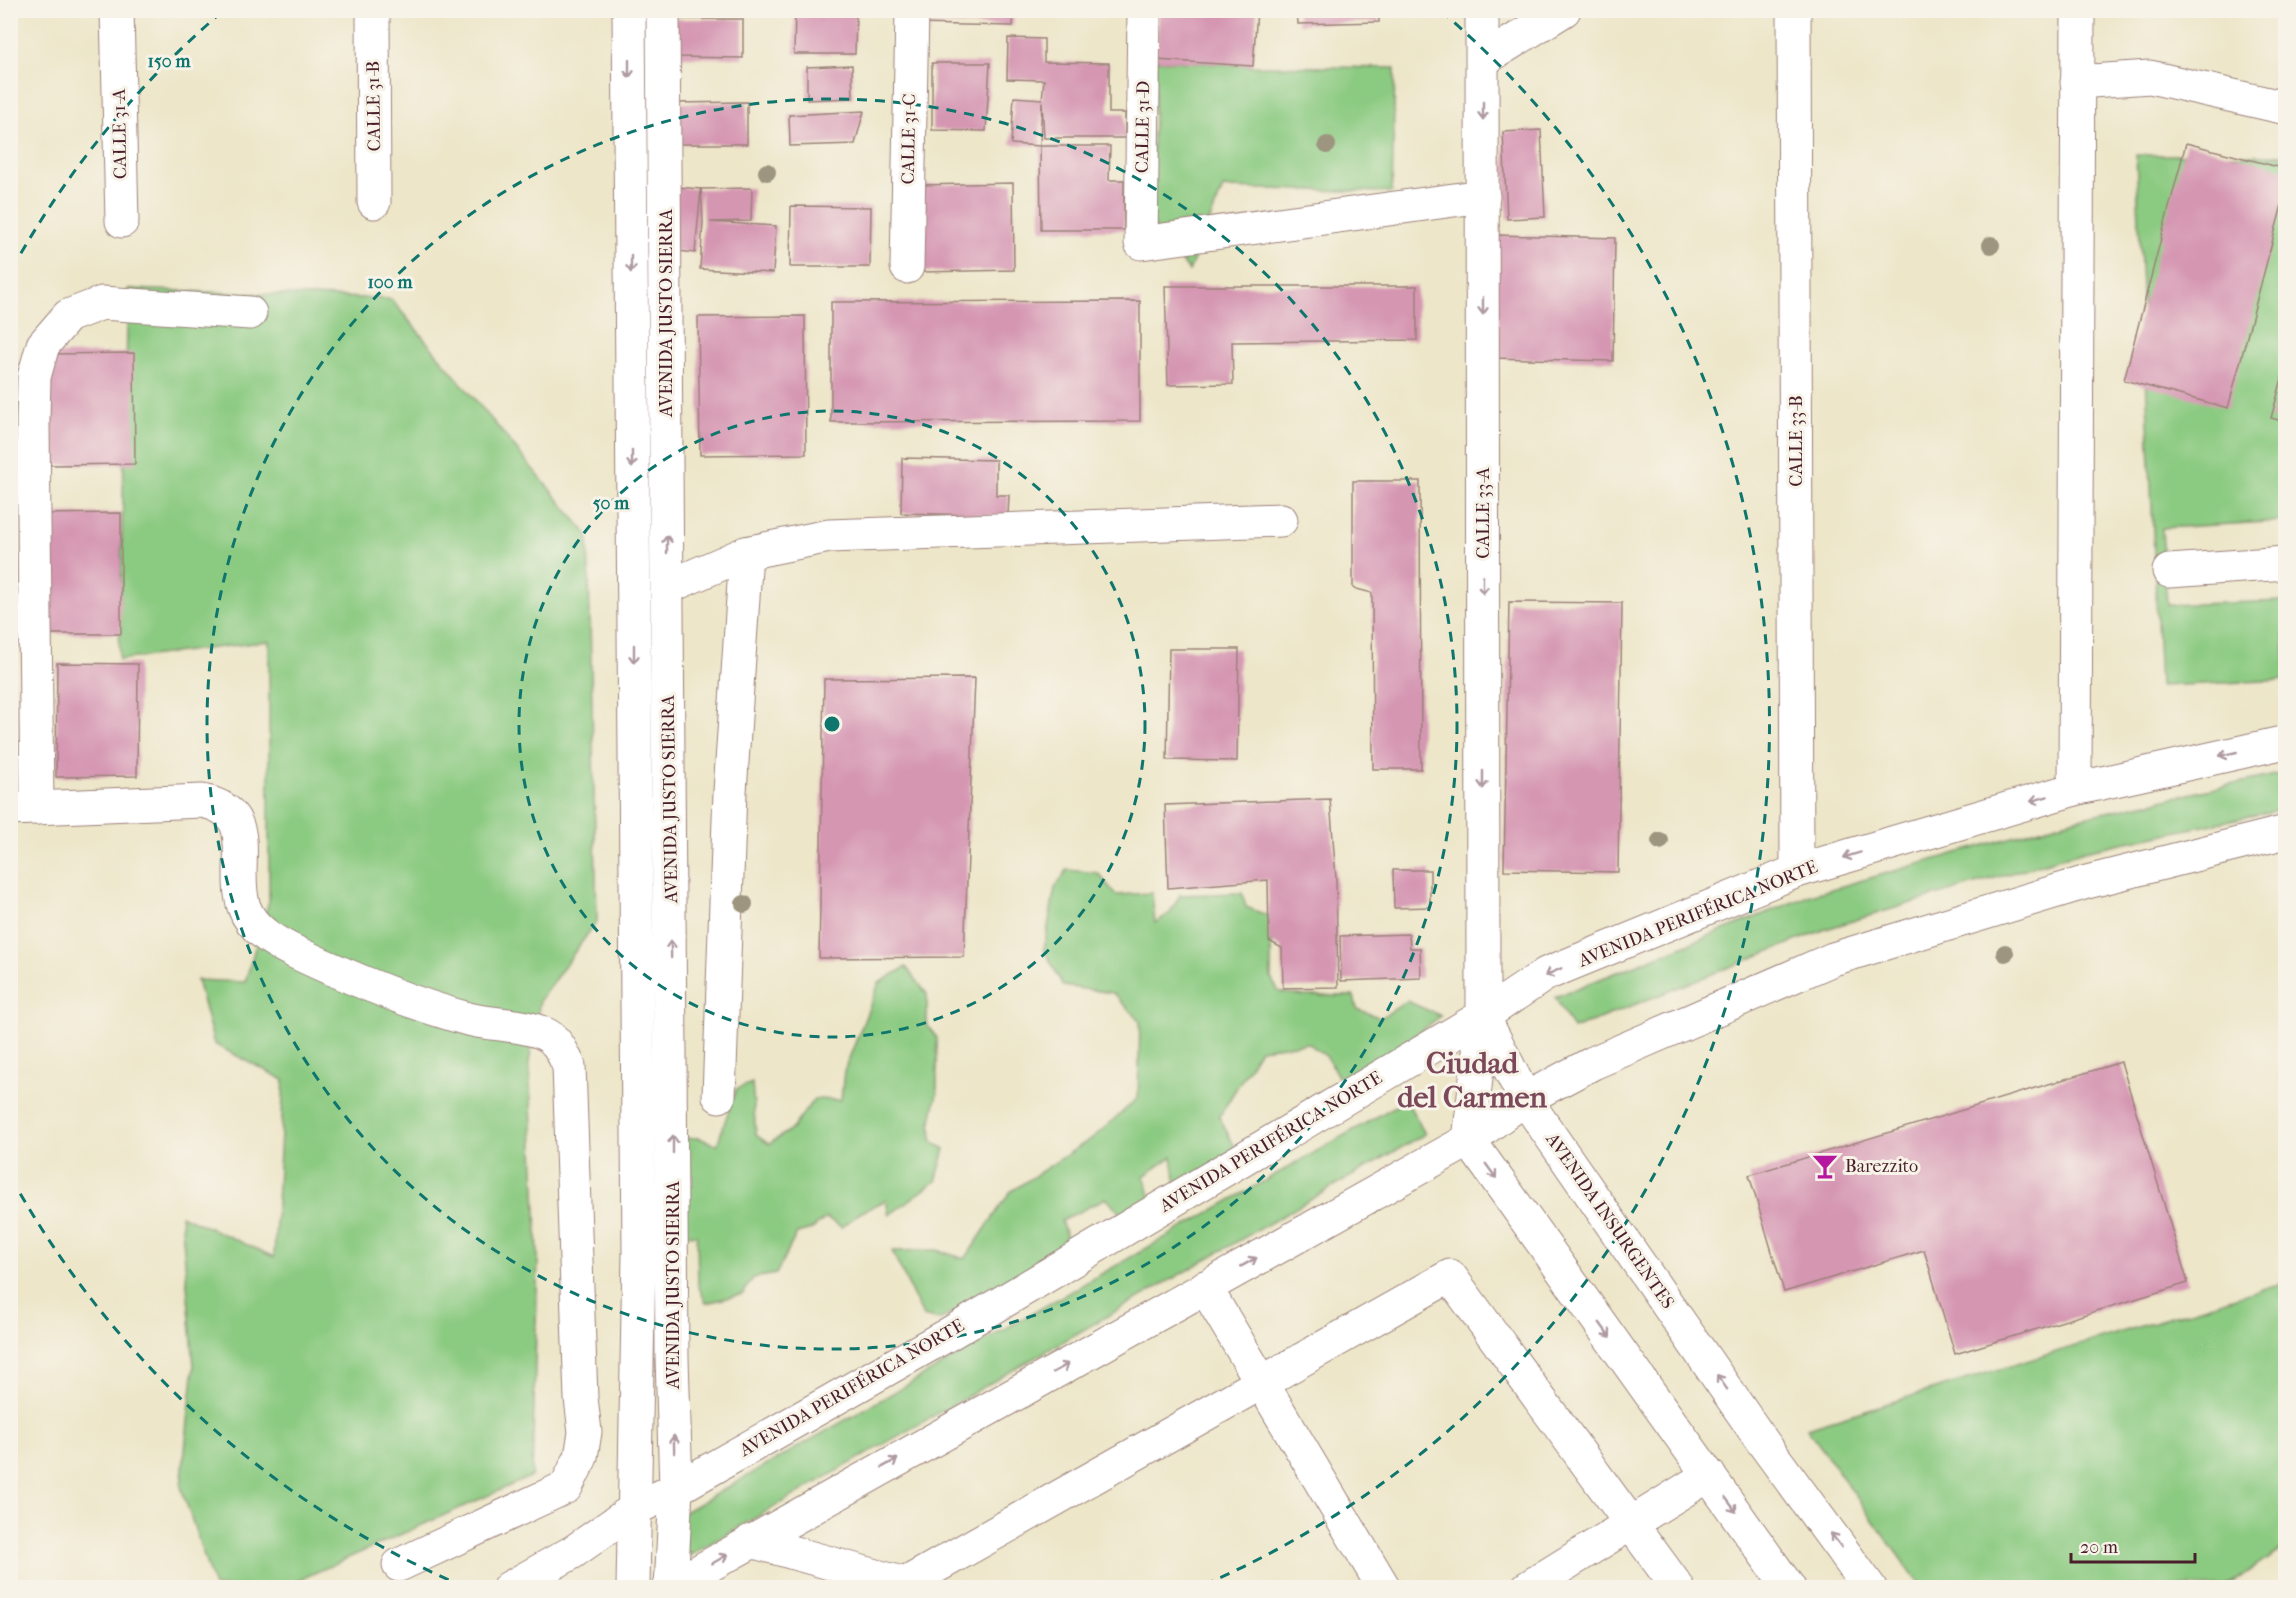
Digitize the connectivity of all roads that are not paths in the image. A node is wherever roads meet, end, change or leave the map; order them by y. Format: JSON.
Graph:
{"nodes":[{"id":1,"x":117,"y":10,"type":"edge"},
{"id":2,"x":373,"y":10,"type":"edge"},
{"id":3,"x":629,"y":10,"type":"edge"},
{"id":4,"x":663,"y":10,"type":"edge"},
{"id":5,"x":912,"y":10,"type":"edge"},
{"id":6,"x":1144,"y":10,"type":"edge"},
{"id":7,"x":1482,"y":10,"type":"edge"},
{"id":8,"x":1564,"y":10,"type":"edge"},
{"id":9,"x":1794,"y":10,"type":"edge"},
{"id":10,"x":2078,"y":10,"type":"edge"},
{"id":11,"x":1483,"y":60,"type":"junction"},
{"id":12,"x":2077,"y":82,"type":"junction"},
{"id":13,"x":2286,"y":108,"type":"edge"},
{"id":14,"x":1483,"y":196,"type":"junction"},
{"id":15,"x":374,"y":202,"type":"dead end"},
{"id":16,"x":122,"y":221,"type":"dead end"},
{"id":17,"x":907,"y":267,"type":"dead end"},
{"id":18,"x":250,"y":312,"type":"dead end"},
{"id":19,"x":1281,"y":520,"type":"dead end"},
{"id":20,"x":746,"y":553,"type":"junction"},
{"id":21,"x":2286,"y":563,"type":"edge"},
{"id":22,"x":2169,"y":571,"type":"dead end"},
{"id":23,"x":668,"y":587,"type":"junction"},
{"id":24,"x":2286,"y":742,"type":"edge"},
{"id":25,"x":2075,"y":789,"type":"junction"},
{"id":26,"x":24,"y":808,"type":"edge"},
{"id":27,"x":2286,"y":832,"type":"edge"},
{"id":28,"x":1797,"y":871,"type":"junction"},
{"id":29,"x":1482,"y":1016,"type":"junction"},
{"id":30,"x":719,"y":1096,"type":"dead end"},
{"id":31,"x":1525,"y":1100,"type":"junction"},
{"id":32,"x":1469,"y":1140,"type":"junction"},
{"id":33,"x":1205,"y":1287,"type":"junction"},
{"id":34,"x":1263,"y":1384,"type":"junction"},
{"id":35,"x":1709,"y":1475,"type":"junction"},
{"id":36,"x":676,"y":1489,"type":"junction"},
{"id":37,"x":633,"y":1510,"type":"junction"},
{"id":38,"x":1632,"y":1523,"type":"junction"},
{"id":39,"x":751,"y":1541,"type":"junction"},
{"id":40,"x":399,"y":1564,"type":"dead end"},
{"id":41,"x":906,"y":1586,"type":"edge"},
{"id":42,"x":508,"y":1587,"type":"edge"},
{"id":43,"x":633,"y":1587,"type":"edge"},
{"id":44,"x":670,"y":1587,"type":"edge"},
{"id":45,"x":1384,"y":1587,"type":"edge"},
{"id":46,"x":1527,"y":1587,"type":"edge"},
{"id":47,"x":1677,"y":1587,"type":"edge"},
{"id":48,"x":1789,"y":1587,"type":"edge"},
{"id":49,"x":1870,"y":1587,"type":"edge"}],
"edges":[{"from":1,"to":16,"type":"street","name":"CALLE 31-A"},
{"from":2,"to":15,"type":"street","name":"CALLE 31-B"},
{"from":3,"to":37,"type":"street","name":"AVENIDA JUSTO SIERRA","one_way":true},
{"from":23,"to":4,"type":"street","name":"AVENIDA JUSTO SIERRA","one_way":true},
{"from":5,"to":17,"type":"street","name":"CALLE 31-C"},
{"from":6,"to":14,"type":"street","name":"CALLE 31-D"},
{"from":7,"to":11,"type":"street","name":"CALLE 33-A"},
{"from":8,"to":11,"type":"street"},
{"from":9,"to":28,"type":"street","name":"CALLE 33-B"},
{"from":10,"to":12,"type":"street"},
{"from":11,"to":14,"type":"street","name":"CALLE 33-A","one_way":true},
{"from":12,"to":13,"type":"street"},
{"from":12,"to":25,"type":"street"},
{"from":14,"to":29,"type":"street","name":"CALLE 33-A","one_way":true},
{"from":18,"to":26,"type":"street"},
{"from":19,"to":20,"type":"street"},
{"from":20,"to":23,"type":"street"},
{"from":20,"to":30,"type":"street"},
{"from":21,"to":22,"type":"street"},
{"from":36,"to":23,"type":"street","name":"AVENIDA JUSTO SIERRA","one_way":true},
{"from":24,"to":25,"type":"street","name":"AVENIDA PERIFÉRICA NORTE","one_way":true},
{"from":25,"to":28,"type":"street","name":"AVENIDA PERIFÉRICA NORTE","one_way":true},
{"from":26,"to":40,"type":"street"},
{"from":27,"to":31,"type":"street"},
{"from":28,"to":29,"type":"street","name":"AVENIDA PERIFÉRICA NORTE","one_way":true},
{"from":29,"to":31,"type":"street","name":"AVENIDA INSURGENTES"},
{"from":29,"to":32,"type":"street"},
{"from":29,"to":36,"type":"street","name":"AVENIDA PERIFÉRICA NORTE"},
{"from":31,"to":32,"type":"street"},
{"from":49,"to":31,"type":"street","name":"AVENIDA INSURGENTES","one_way":true},
{"from":33,"to":32,"type":"street","one_way":true},
{"from":32,"to":35,"type":"street","one_way":true},
{"from":33,"to":34,"type":"street"},
{"from":39,"to":33,"type":"street","one_way":true},
{"from":34,"to":38,"type":"street"},
{"from":34,"to":41,"type":"street"},
{"from":34,"to":45,"type":"street"},
{"from":35,"to":38,"type":"street"},
{"from":35,"to":48,"type":"street","one_way":true},
{"from":36,"to":37,"type":"street","name":"AVENIDA PERIFÉRICA NORTE"},
{"from":36,"to":44,"type":"street","name":"AVENIDA JUSTO SIERRA"},
{"from":37,"to":42,"type":"street","name":"AVENIDA PERIFÉRICA NORTE"},
{"from":37,"to":43,"type":"street","name":"AVENIDA JUSTO SIERRA"},
{"from":38,"to":46,"type":"street"},
{"from":38,"to":47,"type":"street"},
{"from":39,"to":41,"type":"street"},
{"from":44,"to":39,"type":"street","one_way":true}]}
